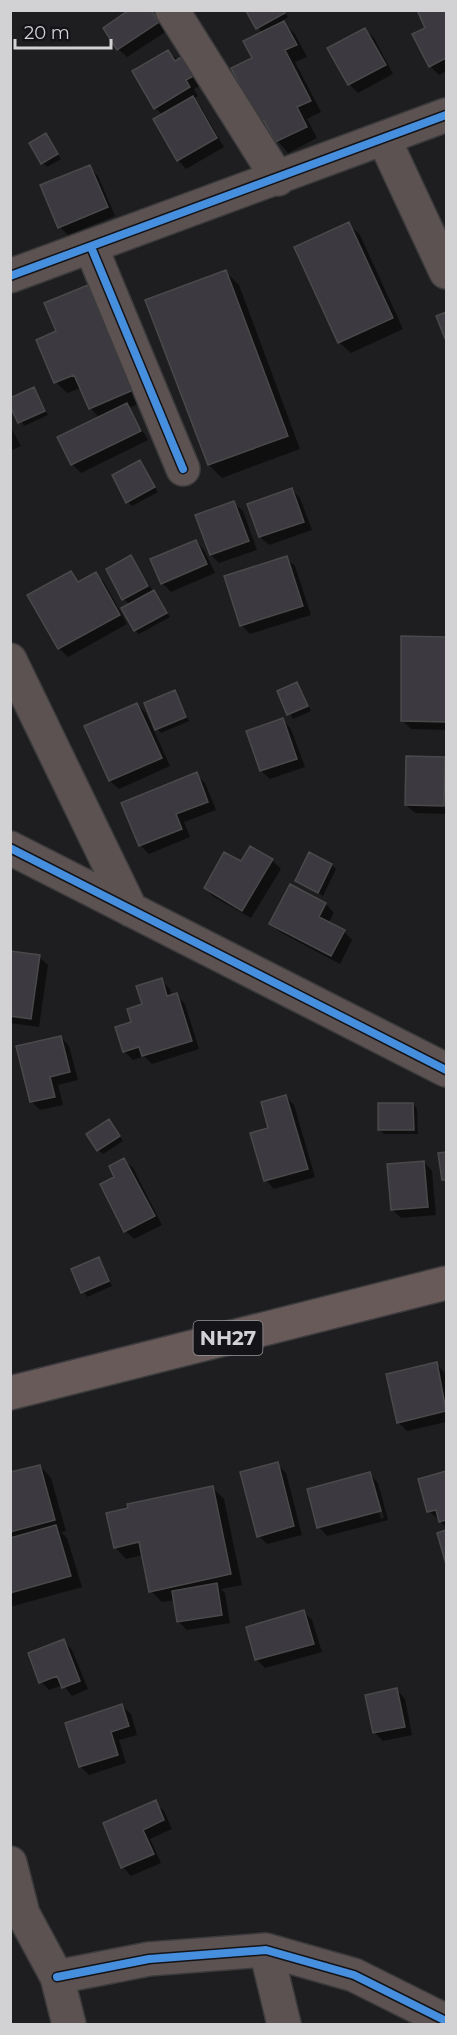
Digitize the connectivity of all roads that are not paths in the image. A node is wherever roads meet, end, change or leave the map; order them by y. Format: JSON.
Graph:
{"nodes":[{"id":1,"x":172,"y":10,"type":"edge"},
{"id":2,"x":447,"y":115,"type":"edge"},
{"id":3,"x":384,"y":139,"type":"junction"},
{"id":4,"x":278,"y":179,"type":"junction"},
{"id":5,"x":91,"y":247,"type":"junction"},
{"id":6,"x":447,"y":272,"type":"edge"},
{"id":7,"x":10,"y":276,"type":"edge"},
{"id":8,"x":183,"y":469,"type":"dead end"},
{"id":9,"x":10,"y":660,"type":"edge"},
{"id":10,"x":10,"y":848,"type":"edge"},
{"id":11,"x":131,"y":910,"type":"junction"},
{"id":12,"x":447,"y":1070,"type":"edge"},
{"id":13,"x":447,"y":1283,"type":"edge"},
{"id":14,"x":10,"y":1394,"type":"edge"},
{"id":15,"x":10,"y":1863,"type":"edge"},
{"id":16,"x":266,"y":1950,"type":"junction"},
{"id":17,"x":57,"y":1977,"type":"junction"},
{"id":18,"x":447,"y":2021,"type":"edge"},
{"id":19,"x":69,"y":2025,"type":"edge"},
{"id":20,"x":284,"y":2025,"type":"edge"}],
"edges":[{"from":1,"to":4,"type":"street"},
{"from":2,"to":3,"type":"street"},
{"from":3,"to":4,"type":"street"},
{"from":3,"to":6,"type":"street"},
{"from":4,"to":5,"type":"street"},
{"from":5,"to":7,"type":"street"},
{"from":5,"to":8,"type":"street"},
{"from":9,"to":11,"type":"street"},
{"from":10,"to":11,"type":"street"},
{"from":11,"to":12,"type":"street"},
{"from":13,"to":14,"type":"highway","number":"NH27"},
{"from":15,"to":17,"type":"street"},
{"from":16,"to":17,"type":"street"},
{"from":16,"to":18,"type":"street"},
{"from":16,"to":20,"type":"street"},
{"from":17,"to":19,"type":"street"}]}
